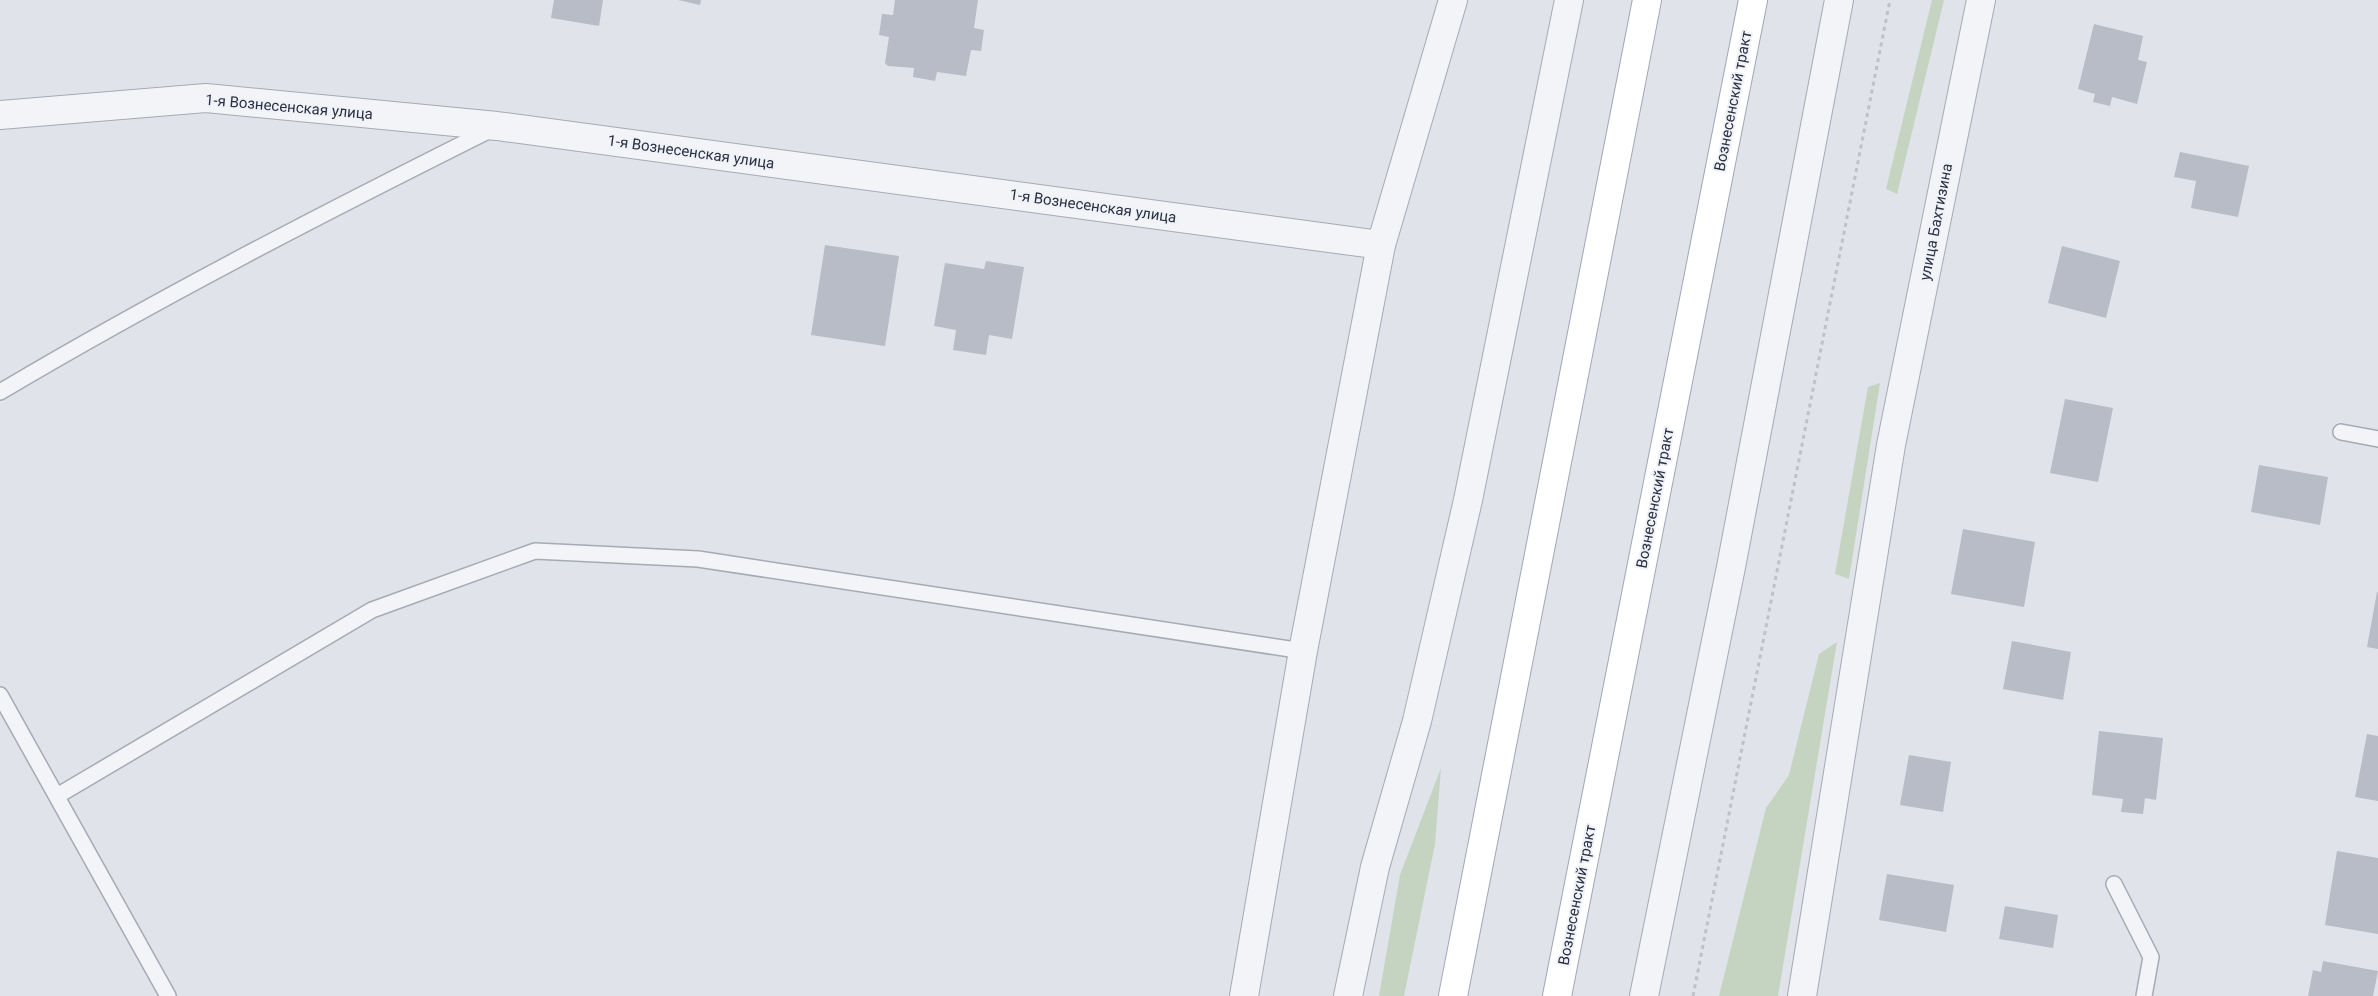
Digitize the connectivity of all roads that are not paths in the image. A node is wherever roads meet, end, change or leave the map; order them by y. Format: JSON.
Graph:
{"nodes":[{"id":1,"x":1453,"y":0,"type":"edge"},
{"id":2,"x":1569,"y":0,"type":"edge"},
{"id":3,"x":1647,"y":0,"type":"edge"},
{"id":4,"x":1753,"y":0,"type":"edge"},
{"id":5,"x":1839,"y":0,"type":"edge"},
{"id":6,"x":1981,"y":0,"type":"edge"},
{"id":7,"x":0,"y":116,"type":"edge"},
{"id":8,"x":497,"y":126,"type":"junction"},
{"id":9,"x":1381,"y":245,"type":"junction"},
{"id":10,"x":0,"y":392,"type":"edge"},
{"id":11,"x":2341,"y":432,"type":"dead end"},
{"id":12,"x":2378,"y":439,"type":"edge"},
{"id":13,"x":1303,"y":651,"type":"junction"},
{"id":14,"x":0,"y":695,"type":"edge"},
{"id":15,"x":57,"y":796,"type":"junction"},
{"id":16,"x":2114,"y":884,"type":"dead end"},
{"id":17,"x":168,"y":996,"type":"edge"},
{"id":18,"x":1244,"y":996,"type":"edge"},
{"id":19,"x":1348,"y":996,"type":"edge"},
{"id":20,"x":1452,"y":996,"type":"edge"},
{"id":21,"x":1557,"y":996,"type":"edge"},
{"id":22,"x":1644,"y":996,"type":"edge"},
{"id":23,"x":1802,"y":996,"type":"edge"},
{"id":24,"x":2144,"y":996,"type":"edge"}],
"edges":[{"from":1,"to":9,"type":"street"},
{"from":2,"to":19,"type":"street"},
{"from":3,"to":20,"type":"main road"},
{"from":4,"to":21,"type":"main road","name":"Вознесенский тракт"},
{"from":5,"to":22,"type":"street"},
{"from":6,"to":23,"type":"street","name":"улица Бахтизина"},
{"from":7,"to":8,"type":"street","name":"1-я Вознесенская улица"},
{"from":8,"to":9,"type":"street","name":"1-я Вознесенская улица"},
{"from":8,"to":10,"type":"lane"},
{"from":9,"to":13,"type":"street"},
{"from":11,"to":12,"type":"lane"},
{"from":13,"to":15,"type":"lane"},
{"from":13,"to":18,"type":"street"},
{"from":14,"to":15,"type":"lane"},
{"from":15,"to":17,"type":"lane"},
{"from":16,"to":24,"type":"lane"}]}
